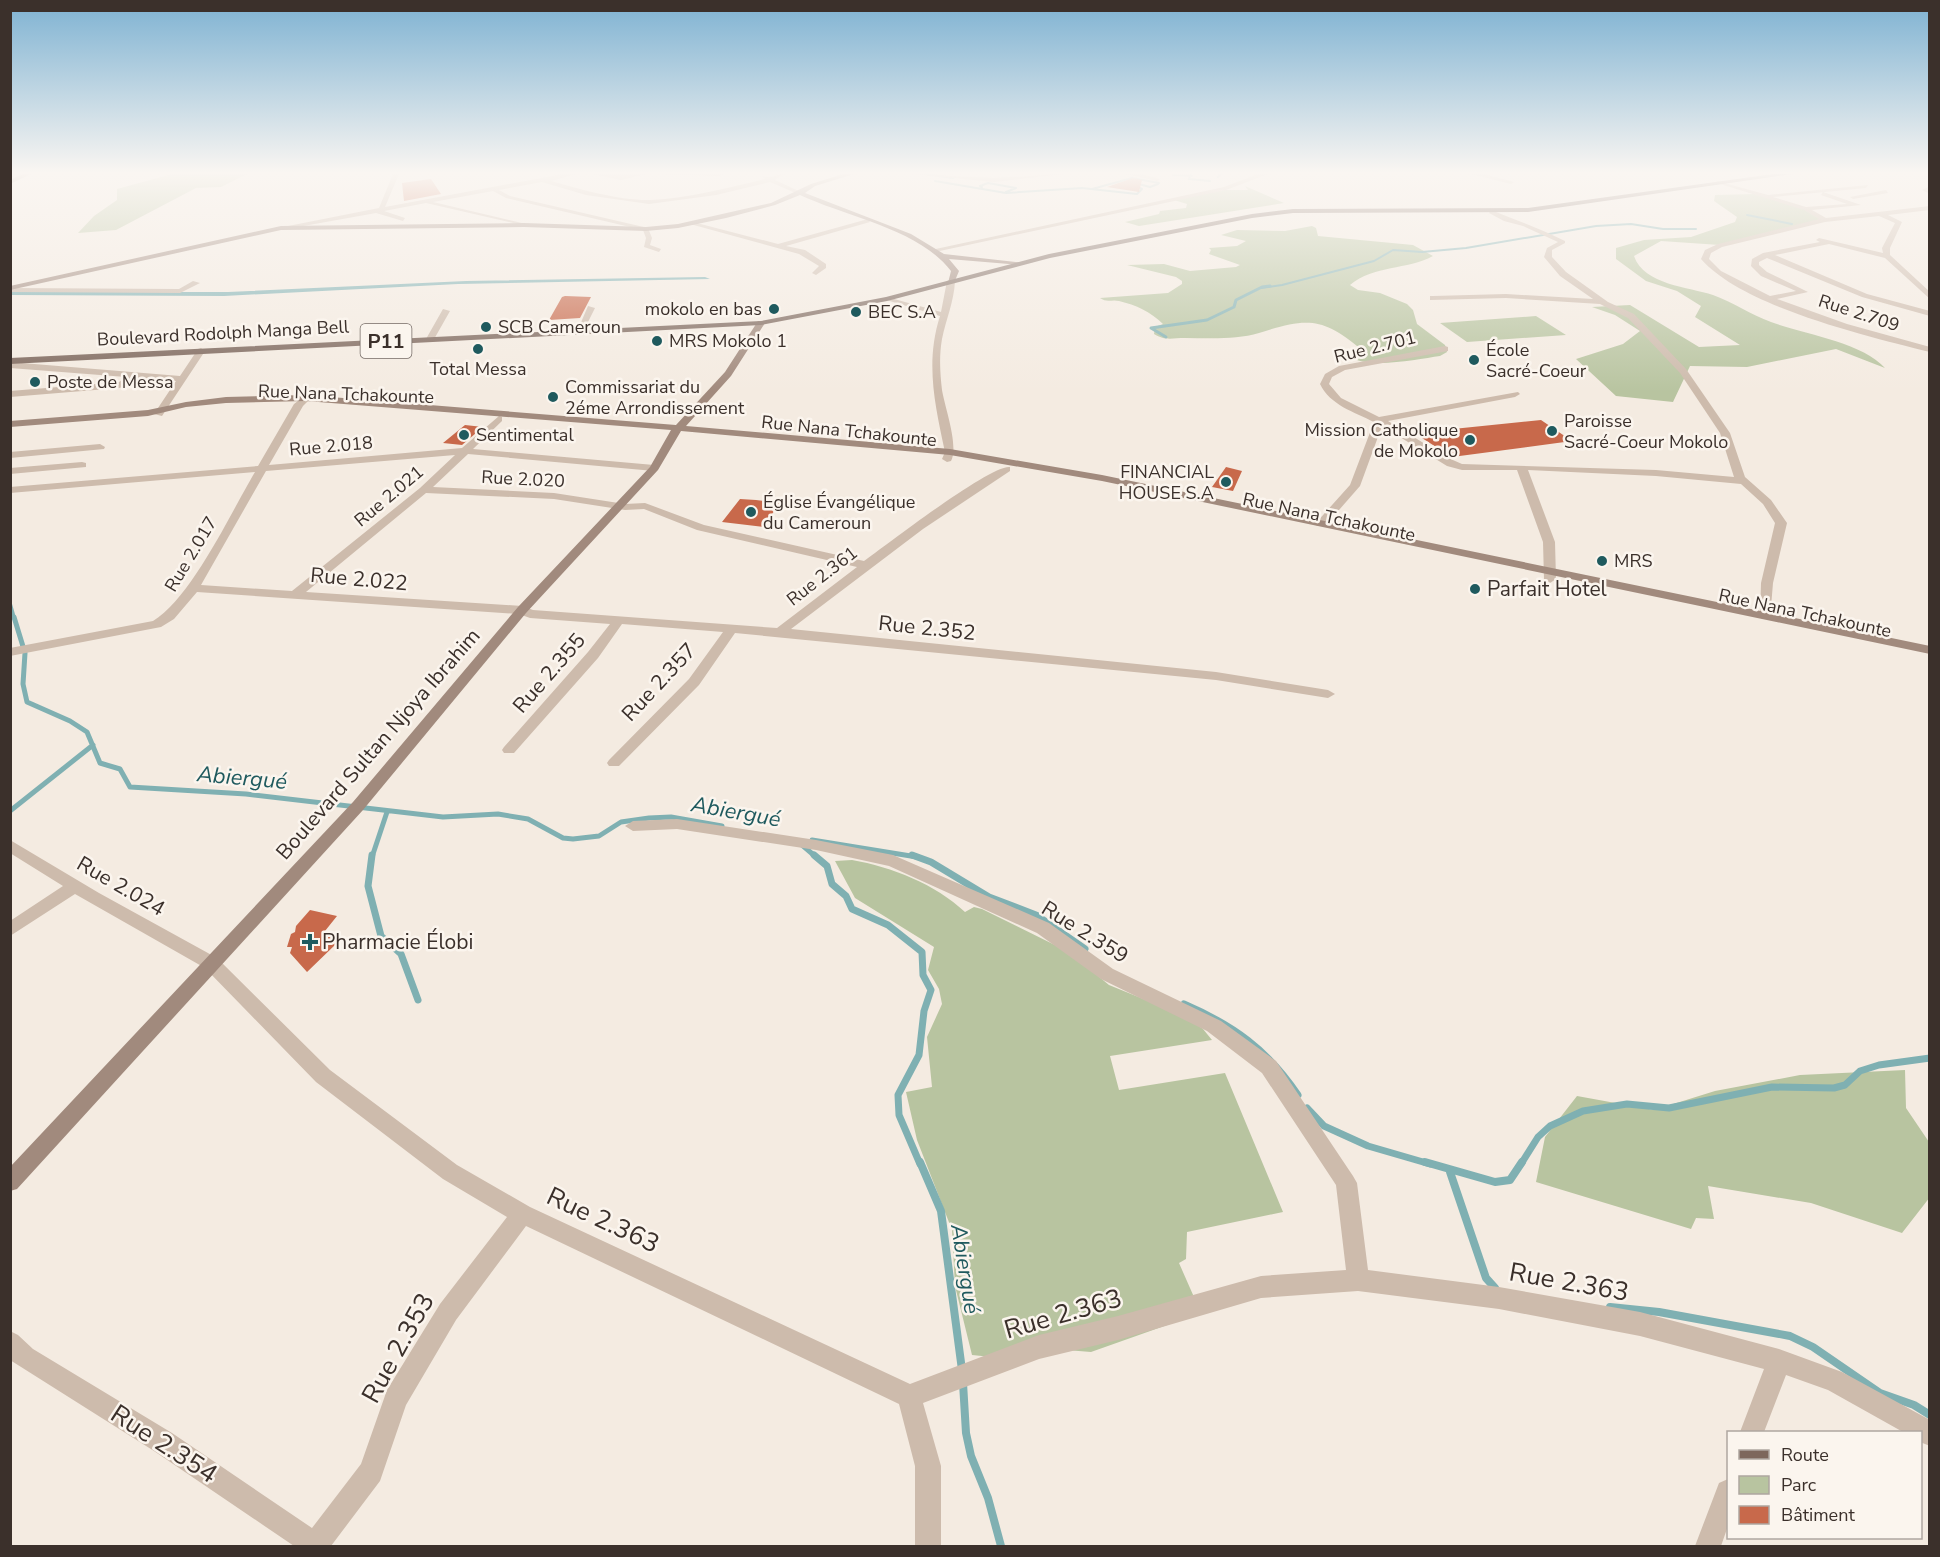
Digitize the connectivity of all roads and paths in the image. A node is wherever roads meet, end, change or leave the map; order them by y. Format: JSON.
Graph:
{"nodes":[{"id":1,"x":198,"y":247,"type":"edge"},
{"id":2,"x":648,"y":247,"type":"edge"},
{"id":3,"x":785,"y":247,"type":"edge"},
{"id":4,"x":928,"y":247,"type":"edge"},
{"id":5,"x":952,"y":247,"type":"edge"},
{"id":6,"x":1096,"y":247,"type":"edge"},
{"id":7,"x":1554,"y":247,"type":"edge"},
{"id":8,"x":1717,"y":247,"type":"edge"},
{"id":9,"x":1808,"y":247,"type":"edge"},
{"id":10,"x":1843,"y":247,"type":"edge"},
{"id":11,"x":1887,"y":247,"type":"edge"},
{"id":12,"x":660,"y":250,"type":"dead end"},
{"id":13,"x":935,"y":250,"type":"junction"},
{"id":14,"x":1766,"y":255,"type":"junction"},
{"id":15,"x":945,"y":256,"type":"junction"},
{"id":16,"x":1887,"y":256,"type":"junction"},
{"id":17,"x":1020,"y":263,"type":"junction"},
{"id":18,"x":816,"y":273,"type":"dead end"},
{"id":19,"x":951,"y":281,"type":"junction"},
{"id":20,"x":196,"y":283,"type":"dead end"},
{"id":21,"x":10,"y":289,"type":"edge"},
{"id":22,"x":1433,"y":298,"type":"dead end"},
{"id":23,"x":1771,"y":298,"type":"junction"},
{"id":24,"x":1929,"y":298,"type":"edge"},
{"id":25,"x":886,"y":299,"type":"junction"},
{"id":26,"x":1602,"y":302,"type":"junction"},
{"id":27,"x":1904,"y":306,"type":"junction"},
{"id":28,"x":591,"y":308,"type":"dead end"},
{"id":29,"x":446,"y":311,"type":"dead end"},
{"id":30,"x":1929,"y":314,"type":"edge"},
{"id":31,"x":945,"y":315,"type":"junction"},
{"id":32,"x":761,"y":323,"type":"junction"},
{"id":33,"x":579,"y":332,"type":"junction"},
{"id":34,"x":430,"y":339,"type":"junction"},
{"id":35,"x":1445,"y":349,"type":"dead end"},
{"id":36,"x":1929,"y":350,"type":"edge"},
{"id":37,"x":201,"y":351,"type":"junction"},
{"id":38,"x":212,"y":351,"type":"junction"},
{"id":39,"x":10,"y":363,"type":"edge"},
{"id":40,"x":132,"y":376,"type":"junction"},
{"id":41,"x":183,"y":379,"type":"junction"},
{"id":42,"x":10,"y":394,"type":"edge"},
{"id":43,"x":1515,"y":394,"type":"dead end"},
{"id":44,"x":303,"y":401,"type":"junction"},
{"id":45,"x":163,"y":411,"type":"junction"},
{"id":46,"x":477,"y":414,"type":"junction"},
{"id":47,"x":498,"y":419,"type":"junction"},
{"id":48,"x":1379,"y":420,"type":"junction"},
{"id":49,"x":10,"y":424,"type":"edge"},
{"id":50,"x":675,"y":432,"type":"junction"},
{"id":51,"x":100,"y":447,"type":"dead end"},
{"id":52,"x":464,"y":451,"type":"junction"},
{"id":53,"x":10,"y":455,"type":"edge"},
{"id":54,"x":948,"y":455,"type":"junction"},
{"id":55,"x":82,"y":465,"type":"dead end"},
{"id":56,"x":1522,"y":467,"type":"junction"},
{"id":57,"x":263,"y":468,"type":"junction"},
{"id":58,"x":654,"y":468,"type":"junction"},
{"id":59,"x":1006,"y":469,"type":"junction"},
{"id":60,"x":10,"y":471,"type":"edge"},
{"id":61,"x":1742,"y":480,"type":"junction"},
{"id":62,"x":10,"y":490,"type":"edge"},
{"id":63,"x":424,"y":490,"type":"junction"},
{"id":64,"x":620,"y":505,"type":"junction"},
{"id":65,"x":1321,"y":524,"type":"junction"},
{"id":66,"x":865,"y":565,"type":"junction"},
{"id":67,"x":1550,"y":575,"type":"junction"},
{"id":68,"x":192,"y":588,"type":"junction"},
{"id":69,"x":296,"y":594,"type":"junction"},
{"id":70,"x":522,"y":610,"type":"junction"},
{"id":71,"x":1766,"y":616,"type":"junction"},
{"id":72,"x":618,"y":621,"type":"junction"},
{"id":73,"x":732,"y":628,"type":"junction"},
{"id":74,"x":780,"y":632,"type":"junction"},
{"id":75,"x":1929,"y":650,"type":"edge"},
{"id":76,"x":13,"y":652,"type":"edge"},
{"id":77,"x":1929,"y":656,"type":"edge"},
{"id":78,"x":1328,"y":694,"type":"dead end"},
{"id":79,"x":508,"y":750,"type":"dead end"},
{"id":80,"x":614,"y":763,"type":"dead end"},
{"id":81,"x":633,"y":826,"type":"dead end"},
{"id":82,"x":10,"y":845,"type":"edge"},
{"id":83,"x":75,"y":886,"type":"junction"},
{"id":84,"x":10,"y":930,"type":"edge"},
{"id":85,"x":211,"y":963,"type":"junction"},
{"id":86,"x":10,"y":1182,"type":"edge"},
{"id":87,"x":522,"y":1214,"type":"junction"},
{"id":88,"x":1358,"y":1280,"type":"junction"},
{"id":89,"x":10,"y":1343,"type":"edge"},
{"id":90,"x":1779,"y":1362,"type":"junction"},
{"id":91,"x":909,"y":1396,"type":"junction"},
{"id":92,"x":1752,"y":1431,"type":"edge"},
{"id":93,"x":1929,"y":1434,"type":"edge"},
{"id":94,"x":1727,"y":1495,"type":"edge"},
{"id":95,"x":316,"y":1546,"type":"edge"},
{"id":96,"x":928,"y":1546,"type":"edge"},
{"id":97,"x":1707,"y":1546,"type":"edge"}],
"edges":[{"from":1,"to":21,"type":"main road"},
{"from":2,"to":12,"type":"street"},
{"from":3,"to":18,"type":"street"},
{"from":4,"to":13,"type":"main road"},
{"from":5,"to":13,"type":"street"},
{"from":6,"to":17,"type":"main road","number":"P11"},
{"from":7,"to":26,"type":"street"},
{"from":8,"to":23,"type":"street","name":"Rue 2.709"},
{"from":9,"to":14,"type":"street"},
{"from":10,"to":16,"type":"street"},
{"from":11,"to":16,"type":"street"},
{"from":13,"to":15,"type":"main road"},
{"from":14,"to":23,"type":"street"},
{"from":14,"to":27,"type":"street"},
{"from":15,"to":17,"type":"main road"},
{"from":15,"to":19,"type":"main road"},
{"from":16,"to":24,"type":"street"},
{"from":17,"to":19,"type":"main road","number":"P11"},
{"from":19,"to":25,"type":"main road","number":"P11"},
{"from":19,"to":31,"type":"street"},
{"from":20,"to":21,"type":"street"},
{"from":22,"to":26,"type":"street"},
{"from":23,"to":36,"type":"street","name":"Rue 2.709"},
{"from":24,"to":27,"type":"street"},
{"from":25,"to":31,"type":"street"},
{"from":25,"to":32,"type":"main road","number":"P11"},
{"from":26,"to":61,"type":"street"},
{"from":27,"to":30,"type":"street"},
{"from":28,"to":33,"type":"street"},
{"from":29,"to":34,"type":"street"},
{"from":31,"to":54,"type":"street"},
{"from":32,"to":33,"type":"main road","name":"Boulevard Rodolph Manga Bell","number":"P11"},
{"from":32,"to":50,"type":"main road","name":"Boulevard Sultan Njoya Ibrahim"},
{"from":33,"to":34,"type":"main road","name":"Boulevard Rodolph Manga Bell","number":"P11"},
{"from":34,"to":38,"type":"main road","name":"Boulevard Rodolph Manga Bell","number":"P11"},
{"from":35,"to":48,"type":"street","name":"Rue 2.701"},
{"from":37,"to":38,"type":"main road","name":"Boulevard Rodolph Manga Bell","number":"P11"},
{"from":37,"to":39,"type":"main road","name":"Boulevard Rodolph Manga Bell","number":"P11"},
{"from":37,"to":41,"type":"street"},
{"from":38,"to":45,"type":"street"},
{"from":39,"to":40,"type":"street"},
{"from":40,"to":41,"type":"street"},
{"from":40,"to":42,"type":"street"},
{"from":41,"to":45,"type":"street"},
{"from":43,"to":48,"type":"street"},
{"from":44,"to":45,"type":"main road","name":"Rue Nana Tchakounte"},
{"from":44,"to":46,"type":"main road","name":"Rue Nana Tchakounte"},
{"from":44,"to":57,"type":"street","name":"Rue 2.017"},
{"from":45,"to":49,"type":"main road","name":"Rue Nana Tchakounte"},
{"from":46,"to":47,"type":"main road","name":"Rue Nana Tchakounte"},
{"from":46,"to":50,"type":"main road","name":"Rue Nana Tchakounte"},
{"from":47,"to":50,"type":"main road","name":"Rue Nana Tchakounte"},
{"from":47,"to":52,"type":"street","name":"Rue 2.021"},
{"from":48,"to":56,"type":"street","name":"Rue 2.701"},
{"from":48,"to":65,"type":"street"},
{"from":50,"to":54,"type":"main road","name":"Rue Nana Tchakounte"},
{"from":50,"to":58,"type":"main road","name":"Boulevard Sultan Njoya Ibrahim"},
{"from":51,"to":53,"type":"street"},
{"from":52,"to":57,"type":"street","name":"Rue 2.018"},
{"from":52,"to":58,"type":"street","name":"Rue 2.018"},
{"from":52,"to":63,"type":"street","name":"Rue 2.021"},
{"from":54,"to":59,"type":"main road","name":"Rue Nana Tchakounte"},
{"from":54,"to":65,"type":"main road","name":"Rue Nana Tchakounte"},
{"from":55,"to":60,"type":"street"},
{"from":56,"to":61,"type":"street","name":"Rue 2.701"},
{"from":56,"to":67,"type":"street"},
{"from":57,"to":62,"type":"street","name":"Rue 2.018"},
{"from":57,"to":68,"type":"street","name":"Rue 2.017"},
{"from":58,"to":64,"type":"main road","name":"Boulevard Sultan Njoya Ibrahim"},
{"from":59,"to":66,"type":"street","name":"Rue 2.361"},
{"from":59,"to":67,"type":"main road","name":"Rue Nana Tchakounte"},
{"from":61,"to":71,"type":"street"},
{"from":63,"to":64,"type":"street","name":"Rue 2.020"},
{"from":63,"to":69,"type":"street","name":"Rue 2.021"},
{"from":64,"to":66,"type":"street","name":"Rue 2.020"},
{"from":64,"to":70,"type":"main road","name":"Boulevard Sultan Njoya Ibrahim"},
{"from":65,"to":67,"type":"main road","name":"Rue Nana Tchakounte"},
{"from":66,"to":74,"type":"street","name":"Rue 2.361"},
{"from":67,"to":71,"type":"main road","name":"Rue Nana Tchakounte"},
{"from":67,"to":77,"type":"main road","name":"Rue Nana Tchakounte"},
{"from":68,"to":69,"type":"street","name":"Rue 2.022"},
{"from":68,"to":76,"type":"street","name":"Rue 2.017"},
{"from":69,"to":70,"type":"street","name":"Rue 2.022"},
{"from":70,"to":72,"type":"street","name":"Rue 2.352"},
{"from":70,"to":85,"type":"main road","name":"Boulevard Sultan Njoya Ibrahim"},
{"from":71,"to":75,"type":"main road","name":"Rue Nana Tchakounte"},
{"from":72,"to":73,"type":"street","name":"Rue 2.352"},
{"from":72,"to":79,"type":"street","name":"Rue 2.355"},
{"from":73,"to":74,"type":"street","name":"Rue 2.352"},
{"from":73,"to":80,"type":"street","name":"Rue 2.357"},
{"from":74,"to":78,"type":"street","name":"Rue 2.352"},
{"from":81,"to":88,"type":"street","name":"Rue 2.359"},
{"from":82,"to":83,"type":"street","name":"Rue 2.024"},
{"from":83,"to":84,"type":"street"},
{"from":83,"to":85,"type":"street","name":"Rue 2.024"},
{"from":85,"to":86,"type":"main road","name":"Boulevard Sultan Njoya Ibrahim"},
{"from":85,"to":87,"type":"street","name":"Rue 2.363"},
{"from":87,"to":91,"type":"street","name":"Rue 2.363"},
{"from":87,"to":95,"type":"street","name":"Rue 2.353"},
{"from":88,"to":90,"type":"street","name":"Rue 2.363"},
{"from":88,"to":91,"type":"street","name":"Rue 2.363"},
{"from":89,"to":95,"type":"street","name":"Rue 2.354"},
{"from":90,"to":92,"type":"street"},
{"from":90,"to":93,"type":"street","name":"Rue 2.363"},
{"from":91,"to":96,"type":"street"},
{"from":94,"to":97,"type":"street"}]}
